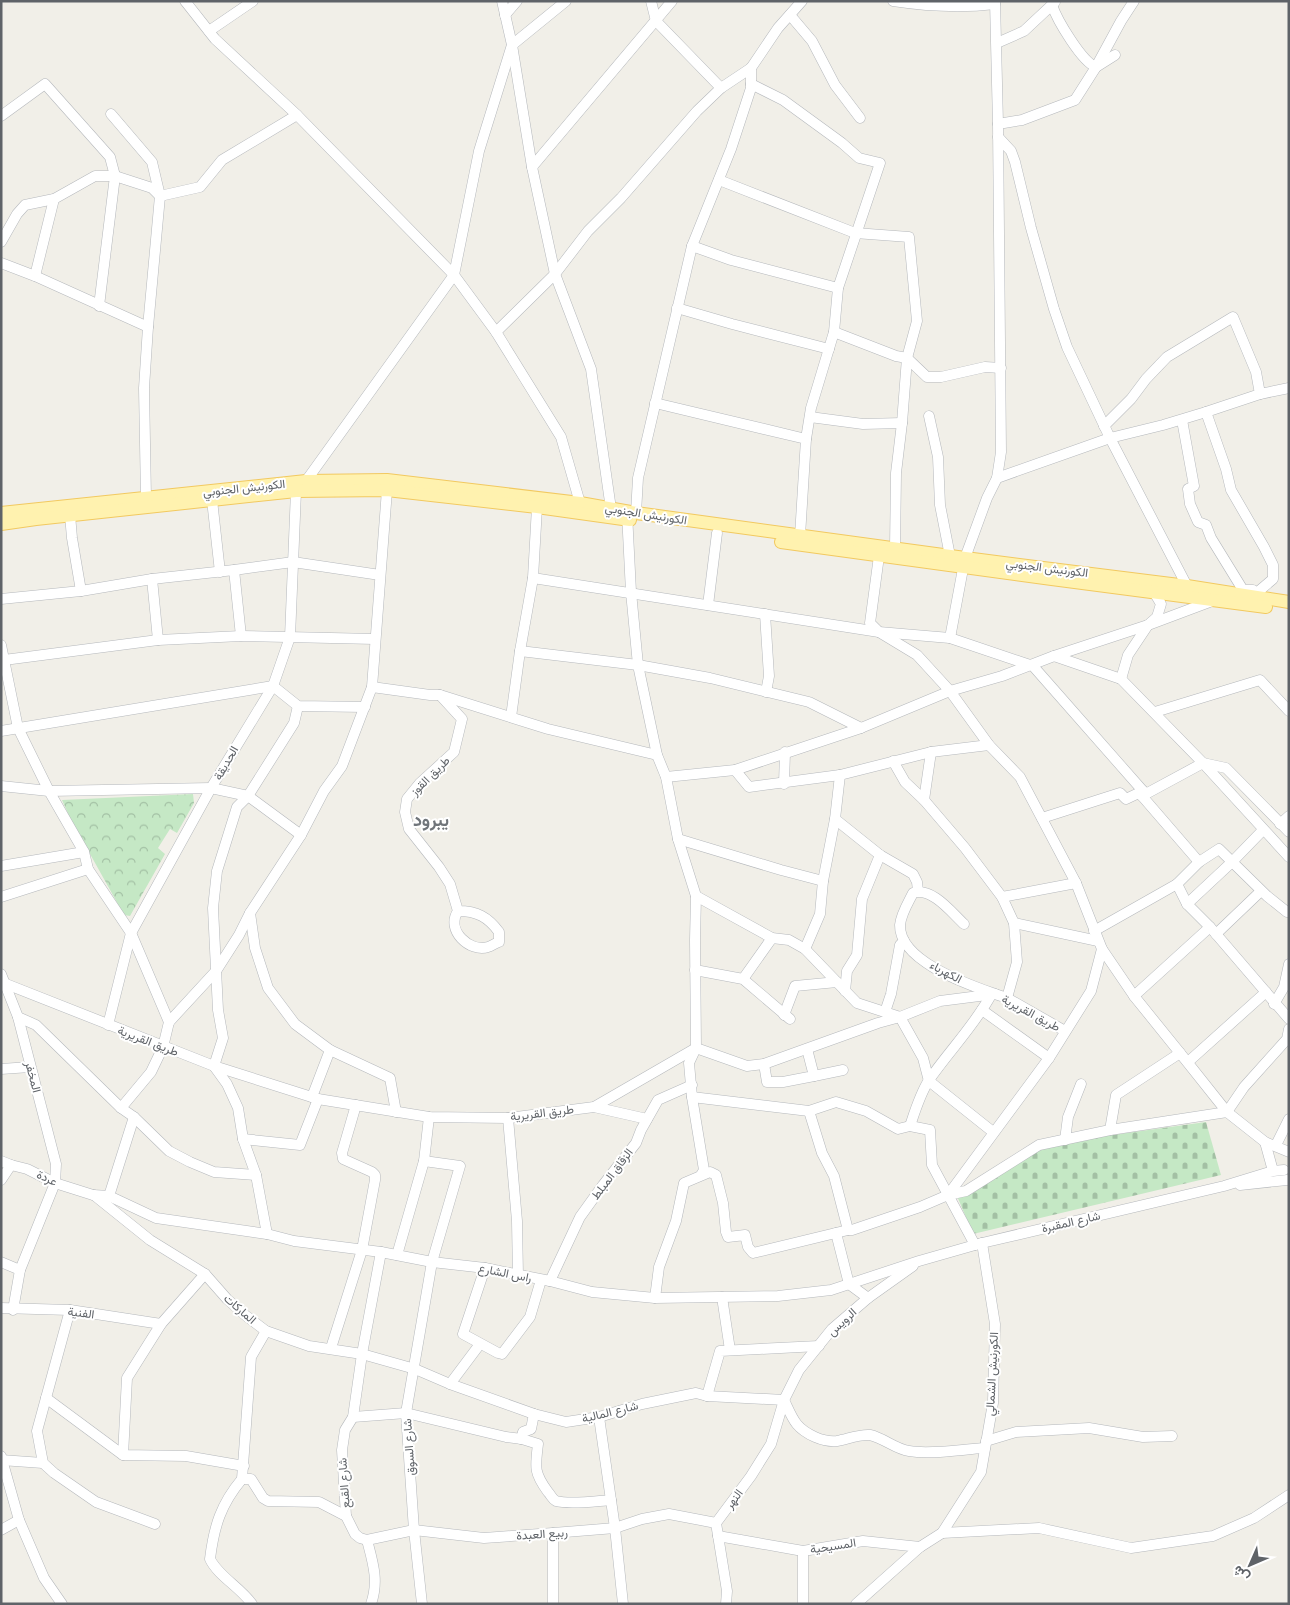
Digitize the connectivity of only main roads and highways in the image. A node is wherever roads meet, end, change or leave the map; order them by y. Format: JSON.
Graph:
{"nodes":[{"id":1,"x":1,"y":513,"type":"edge"},
{"id":2,"x":631,"y":515,"type":"junction"},
{"id":3,"x":1,"y":524,"type":"edge"},
{"id":4,"x":965,"y":563,"type":"junction"},
{"id":5,"x":1289,"y":602,"type":"edge"},
{"id":6,"x":1289,"y":610,"type":"edge"}],
"edges":[{"from":1,"to":2,"type":"main road","name":"الكورنيش الجنوبي"},
{"from":2,"to":3,"type":"main road","name":"الكورنيش الجنوبي"},
{"from":2,"to":4,"type":"main road","name":"الكورنيش الجنوبي"},
{"from":2,"to":4,"type":"main road","name":"الكورنيش الجنوبي"},
{"from":4,"to":5,"type":"main road","name":"الكورنيش الجنوبي"},
{"from":4,"to":6,"type":"main road","name":"الكورنيش الجنوبي"}]}
